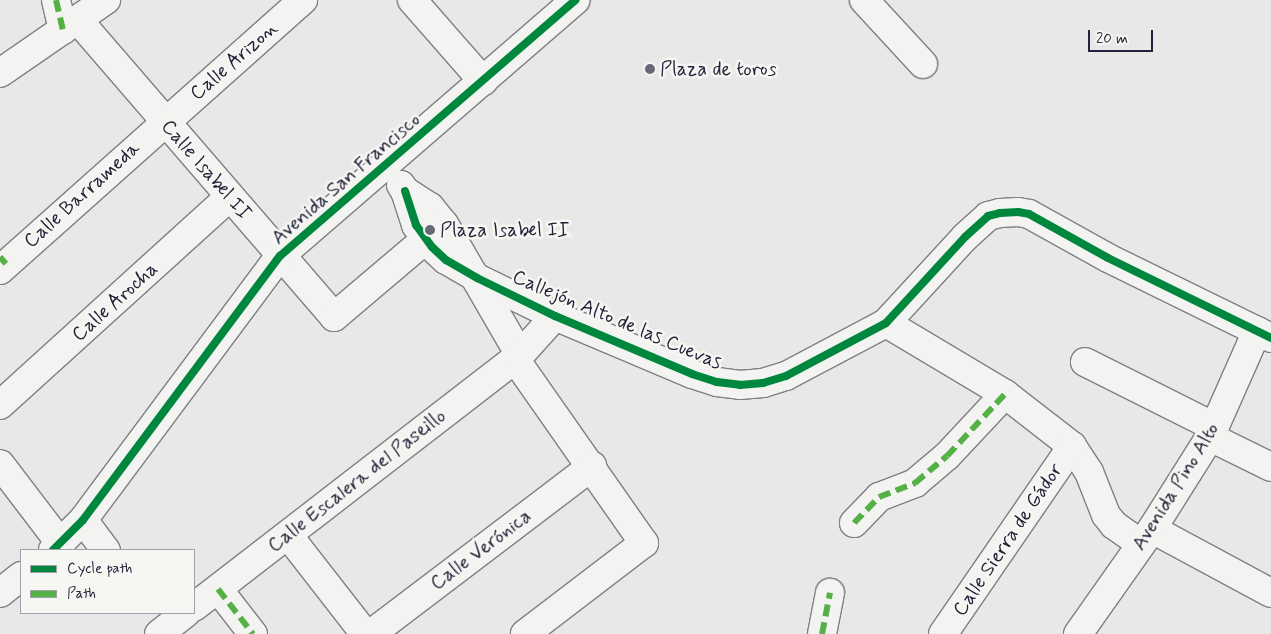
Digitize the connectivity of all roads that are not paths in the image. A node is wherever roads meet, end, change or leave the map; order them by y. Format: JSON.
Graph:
{"nodes":[{"id":1,"x":56,"y":0,"type":"edge"},
{"id":2,"x":106,"y":0,"type":"edge"},
{"id":3,"x":303,"y":0,"type":"edge"},
{"id":4,"x":412,"y":0,"type":"edge"},
{"id":5,"x":576,"y":0,"type":"edge"},
{"id":6,"x":864,"y":0,"type":"edge"},
{"id":7,"x":71,"y":25,"type":"junction"},
{"id":8,"x":923,"y":64,"type":"dead end"},
{"id":9,"x":0,"y":72,"type":"edge"},
{"id":10,"x":483,"y":80,"type":"junction"},
{"id":11,"x":164,"y":121,"type":"junction"},
{"id":12,"x":386,"y":167,"type":"junction"},
{"id":13,"x":405,"y":191,"type":"junction"},
{"id":14,"x":229,"y":197,"type":"junction"},
{"id":15,"x":426,"y":239,"type":"junction"},
{"id":16,"x":280,"y":256,"type":"junction"},
{"id":17,"x":2,"y":264,"type":"edge"},
{"id":18,"x":477,"y":278,"type":"junction"},
{"id":19,"x":555,"y":316,"type":"junction"},
{"id":20,"x":886,"y":323,"type":"junction"},
{"id":21,"x":1264,"y":334,"type":"edge"},
{"id":22,"x":518,"y":357,"type":"junction"},
{"id":23,"x":1085,"y":362,"type":"dead end"},
{"id":24,"x":1006,"y":394,"type":"junction"},
{"id":25,"x":0,"y":405,"type":"edge"},
{"id":26,"x":1212,"y":432,"type":"junction"},
{"id":27,"x":1072,"y":446,"type":"junction"},
{"id":28,"x":0,"y":464,"type":"edge"},
{"id":29,"x":592,"y":466,"type":"junction"},
{"id":30,"x":1271,"y":467,"type":"edge"},
{"id":31,"x":83,"y":520,"type":"junction"},
{"id":32,"x":854,"y":522,"type":"dead end"},
{"id":33,"x":288,"y":535,"type":"junction"},
{"id":34,"x":1146,"y":537,"type":"junction"},
{"id":35,"x":57,"y":547,"type":"edge"},
{"id":36,"x":105,"y":549,"type":"edge"},
{"id":37,"x":20,"y":577,"type":"edge"},
{"id":38,"x":218,"y":589,"type":"junction"},
{"id":39,"x":0,"y":593,"type":"edge"},
{"id":40,"x":830,"y":593,"type":"dead end"},
{"id":41,"x":1271,"y":593,"type":"edge"},
{"id":42,"x":195,"y":606,"type":"edge"},
{"id":43,"x":184,"y":614,"type":"edge"},
{"id":44,"x":158,"y":626,"type":"edge"},
{"id":45,"x":945,"y":633,"type":"edge"},
{"id":46,"x":253,"y":634,"type":"edge"},
{"id":47,"x":365,"y":634,"type":"edge"},
{"id":48,"x":370,"y":634,"type":"edge"},
{"id":49,"x":525,"y":634,"type":"edge"},
{"id":50,"x":822,"y":634,"type":"edge"},
{"id":51,"x":1078,"y":634,"type":"edge"}],
"edges":[{"from":1,"to":7,"type":"street","name":"Calle Isabel II"},
{"from":2,"to":7,"type":"street"},
{"from":3,"to":11,"type":"street","name":"Calle Arizon"},
{"from":4,"to":10,"type":"street"},
{"from":5,"to":10,"type":"street","name":"Avenida San Francisco"},
{"from":6,"to":8,"type":"street"},
{"from":7,"to":9,"type":"street"},
{"from":7,"to":11,"type":"street","name":"Calle Isabel II"},
{"from":10,"to":12,"type":"street","name":"Avenida San Francisco"},
{"from":11,"to":14,"type":"street","name":"Calle Isabel II"},
{"from":11,"to":17,"type":"street","name":"Calle Barrameda"},
{"from":12,"to":13,"type":"street"},
{"from":12,"to":16,"type":"street","name":"Avenida San Francisco"},
{"from":13,"to":15,"type":"street"},
{"from":13,"to":18,"type":"street"},
{"from":14,"to":16,"type":"street","name":"Calle Isabel II"},
{"from":14,"to":25,"type":"street","name":"Calle Arocha"},
{"from":15,"to":16,"type":"street","name":"Calle Isabel II"},
{"from":15,"to":18,"type":"street"},
{"from":16,"to":31,"type":"street","name":"Avenida San Francisco"},
{"from":18,"to":19,"type":"street","name":"Callejón Alto de las Cuevas"},
{"from":18,"to":22,"type":"street","name":"Callejón Alto de las Cuevas"},
{"from":19,"to":20,"type":"street","name":"Callejón Alto de las Cuevas"},
{"from":19,"to":22,"type":"street","name":"Callejón Alto de las Cuevas"},
{"from":20,"to":21,"type":"street","name":"Callejón Alto de las Cuevas"},
{"from":20,"to":24,"type":"street"},
{"from":21,"to":26,"type":"street","name":"Avenida Pino Alto"},
{"from":22,"to":29,"type":"street"},
{"from":22,"to":33,"type":"street","name":"Calle Escalera del Paseillo"},
{"from":23,"to":26,"type":"street"},
{"from":24,"to":27,"type":"street"},
{"from":24,"to":32,"type":"street"},
{"from":26,"to":30,"type":"street"},
{"from":26,"to":34,"type":"street","name":"Avenida Pino Alto"},
{"from":27,"to":34,"type":"street"},
{"from":27,"to":45,"type":"street","name":"Calle Sierra de Gádor"},
{"from":28,"to":35,"type":"street"},
{"from":29,"to":48,"type":"street","name":"Calle Verónica"},
{"from":29,"to":49,"type":"street"},
{"from":31,"to":35,"type":"street","name":"Avenida San Francisco"},
{"from":31,"to":36,"type":"street"},
{"from":33,"to":38,"type":"street","name":"Calle Escalera del Paseillo"},
{"from":33,"to":47,"type":"street"},
{"from":34,"to":41,"type":"street"},
{"from":34,"to":51,"type":"street","name":"Avenida Pino Alto"},
{"from":37,"to":39,"type":"street"},
{"from":38,"to":42,"type":"street","name":"Calle Escalera del Paseillo"},
{"from":38,"to":46,"type":"street"},
{"from":40,"to":50,"type":"street"},
{"from":43,"to":44,"type":"street"}]}
